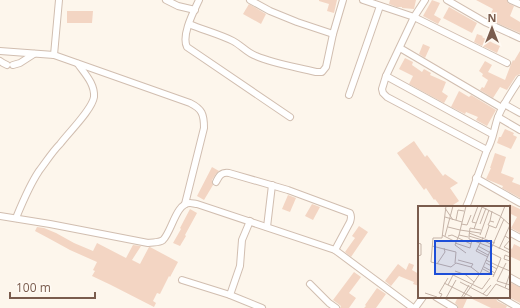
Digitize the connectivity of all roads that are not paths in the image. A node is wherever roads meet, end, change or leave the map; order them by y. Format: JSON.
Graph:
{"nodes":[{"id":1,"x":60,"y":0,"type":"edge"},
{"id":2,"x":166,"y":0,"type":"edge"},
{"id":3,"x":199,"y":0,"type":"edge"},
{"id":4,"x":250,"y":0,"type":"edge"},
{"id":5,"x":343,"y":0,"type":"edge"},
{"id":6,"x":363,"y":0,"type":"edge"},
{"id":7,"x":425,"y":0,"type":"edge"},
{"id":8,"x":447,"y":0,"type":"edge"},
{"id":9,"x":511,"y":0,"type":"edge"},
{"id":10,"x":520,"y":4,"type":"edge"},
{"id":11,"x":380,"y":6,"type":"junction"},
{"id":12,"x":195,"y":10,"type":"junction"},
{"id":13,"x":414,"y":17,"type":"junction"},
{"id":14,"x":189,"y":24,"type":"junction"},
{"id":15,"x":333,"y":34,"type":"junction"},
{"id":16,"x":520,"y":38,"type":"edge"},
{"id":17,"x":400,"y":48,"type":"junction"},
{"id":18,"x":0,"y":51,"type":"edge"},
{"id":19,"x":34,"y":54,"type":"junction"},
{"id":20,"x":54,"y":55,"type":"junction"},
{"id":21,"x":0,"y":60,"type":"edge"},
{"id":22,"x":507,"y":63,"type":"dead end"},
{"id":23,"x":78,"y":64,"type":"junction"},
{"id":24,"x":386,"y":76,"type":"junction"},
{"id":25,"x":520,"y":79,"type":"edge"},
{"id":26,"x":349,"y":95,"type":"dead end"},
{"id":27,"x":503,"y":106,"type":"junction"},
{"id":28,"x":520,"y":113,"type":"edge"},
{"id":29,"x":290,"y":116,"type":"dead end"},
{"id":30,"x":498,"y":117,"type":"junction"},
{"id":31,"x":520,"y":130,"type":"edge"},
{"id":32,"x":492,"y":134,"type":"junction"},
{"id":33,"x":487,"y":150,"type":"junction"},
{"id":34,"x":476,"y":178,"type":"junction"},
{"id":35,"x":216,"y":182,"type":"dead end"},
{"id":36,"x":272,"y":185,"type":"junction"},
{"id":37,"x":520,"y":203,"type":"edge"},
{"id":38,"x":185,"y":204,"type":"junction"},
{"id":39,"x":466,"y":206,"type":"edge"},
{"id":40,"x":0,"y":216,"type":"edge"},
{"id":41,"x":16,"y":218,"type":"junction"},
{"id":42,"x":250,"y":221,"type":"junction"},
{"id":43,"x":267,"y":227,"type":"junction"},
{"id":44,"x":510,"y":233,"type":"edge"},
{"id":45,"x":520,"y":238,"type":"edge"},
{"id":46,"x":335,"y":250,"type":"junction"},
{"id":47,"x":510,"y":278,"type":"edge"},
{"id":48,"x":182,"y":280,"type":"dead end"},
{"id":49,"x":520,"y":283,"type":"edge"},
{"id":50,"x":310,"y":284,"type":"dead end"},
{"id":51,"x":230,"y":295,"type":"junction"},
{"id":52,"x":422,"y":298,"type":"edge"},
{"id":53,"x":438,"y":298,"type":"edge"},
{"id":54,"x":502,"y":298,"type":"edge"},
{"id":55,"x":262,"y":308,"type":"edge"},
{"id":56,"x":336,"y":308,"type":"edge"},
{"id":57,"x":414,"y":308,"type":"edge"},
{"id":58,"x":454,"y":308,"type":"edge"},
{"id":59,"x":519,"y":308,"type":"edge"}],
"edges":[{"from":1,"to":20,"type":"street"},
{"from":2,"to":12,"type":"street"},
{"from":3,"to":12,"type":"street"},
{"from":4,"to":15,"type":"street"},
{"from":5,"to":15,"type":"street"},
{"from":6,"to":11,"type":"street"},
{"from":7,"to":13,"type":"street"},
{"from":8,"to":16,"type":"street"},
{"from":9,"to":10,"type":"street"},
{"from":11,"to":13,"type":"street"},
{"from":11,"to":26,"type":"street"},
{"from":12,"to":14,"type":"street"},
{"from":13,"to":17,"type":"street"},
{"from":13,"to":22,"type":"street"},
{"from":14,"to":15,"type":"street"},
{"from":14,"to":29,"type":"street"},
{"from":17,"to":24,"type":"street"},
{"from":17,"to":27,"type":"street"},
{"from":18,"to":19,"type":"street"},
{"from":19,"to":20,"type":"street"},
{"from":19,"to":21,"type":"street"},
{"from":20,"to":23,"type":"street"},
{"from":23,"to":38,"type":"street"},
{"from":23,"to":41,"type":"street"},
{"from":24,"to":32,"type":"street"},
{"from":24,"to":33,"type":"street"},
{"from":25,"to":27,"type":"street"},
{"from":27,"to":28,"type":"street"},
{"from":27,"to":30,"type":"street"},
{"from":30,"to":31,"type":"street"},
{"from":30,"to":32,"type":"street"},
{"from":32,"to":33,"type":"street"},
{"from":33,"to":34,"type":"street"},
{"from":34,"to":37,"type":"street"},
{"from":34,"to":39,"type":"street"},
{"from":35,"to":36,"type":"street"},
{"from":36,"to":43,"type":"street"},
{"from":36,"to":46,"type":"street"},
{"from":38,"to":41,"type":"street"},
{"from":38,"to":42,"type":"street"},
{"from":40,"to":41,"type":"street"},
{"from":42,"to":43,"type":"street"},
{"from":42,"to":51,"type":"street"},
{"from":43,"to":46,"type":"street"},
{"from":44,"to":45,"type":"street"},
{"from":46,"to":57,"type":"street"},
{"from":47,"to":49,"type":"street"},
{"from":48,"to":51,"type":"street"},
{"from":50,"to":56,"type":"street"},
{"from":51,"to":55,"type":"street"},
{"from":52,"to":57,"type":"street"},
{"from":53,"to":58,"type":"street"},
{"from":54,"to":59,"type":"street"}]}
